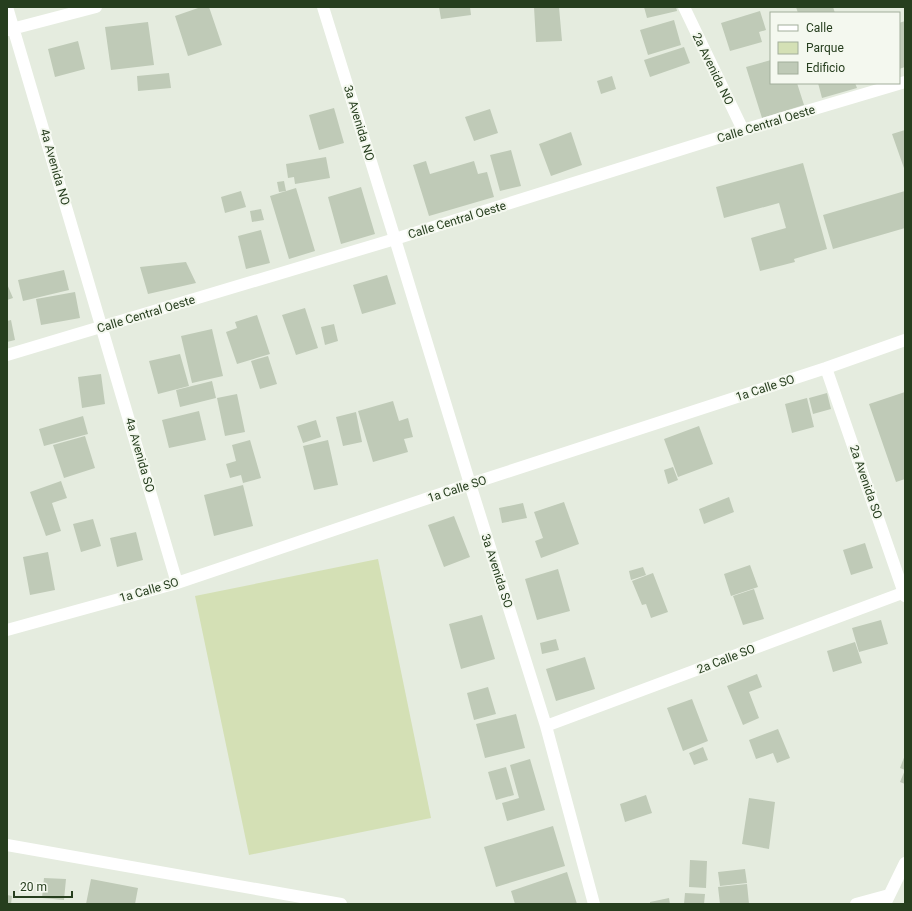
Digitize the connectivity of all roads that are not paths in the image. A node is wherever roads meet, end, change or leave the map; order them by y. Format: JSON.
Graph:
{"nodes":[{"id":1,"x":7,"y":7,"type":"edge"},
{"id":2,"x":96,"y":7,"type":"edge"},
{"id":3,"x":323,"y":7,"type":"edge"},
{"id":4,"x":684,"y":7,"type":"edge"},
{"id":5,"x":11,"y":29,"type":"edge"},
{"id":6,"x":898,"y":84,"type":"edge"},
{"id":7,"x":743,"y":130,"type":"junction"},
{"id":8,"x":395,"y":240,"type":"junction"},
{"id":9,"x":102,"y":327,"type":"junction"},
{"id":10,"x":905,"y":340,"type":"edge"},
{"id":11,"x":7,"y":355,"type":"edge"},
{"id":12,"x":826,"y":368,"type":"junction"},
{"id":13,"x":470,"y":484,"type":"junction"},
{"id":14,"x":177,"y":583,"type":"junction"},
{"id":15,"x":905,"y":593,"type":"edge"},
{"id":16,"x":7,"y":630,"type":"edge"},
{"id":17,"x":546,"y":726,"type":"junction"},
{"id":18,"x":7,"y":845,"type":"edge"},
{"id":19,"x":905,"y":863,"type":"edge"},
{"id":20,"x":887,"y":899,"type":"edge"},
{"id":21,"x":341,"y":904,"type":"edge"},
{"id":22,"x":594,"y":904,"type":"edge"},
{"id":23,"x":856,"y":904,"type":"edge"}],
"edges":[{"from":1,"to":5,"type":"street","name":"4a Avenida NO"},
{"from":2,"to":5,"type":"street"},
{"from":3,"to":8,"type":"street","name":"3a Avenida NO"},
{"from":4,"to":7,"type":"street","name":"2a Avenida NO"},
{"from":5,"to":9,"type":"street","name":"4a Avenida NO"},
{"from":6,"to":7,"type":"street","name":"Calle Central Oeste"},
{"from":7,"to":8,"type":"street","name":"Calle Central Oeste"},
{"from":8,"to":9,"type":"street","name":"Calle Central Oeste"},
{"from":8,"to":13,"type":"street","name":"3a Avenida SO"},
{"from":9,"to":11,"type":"street","name":"Calle Central Oeste"},
{"from":9,"to":14,"type":"street","name":"4a Avenida SO"},
{"from":10,"to":12,"type":"street","name":"1a Calle SO"},
{"from":12,"to":13,"type":"street","name":"1a Calle SO"},
{"from":12,"to":15,"type":"street","name":"2a Avenida SO"},
{"from":13,"to":14,"type":"street","name":"1a Calle SO"},
{"from":13,"to":17,"type":"street","name":"3a Avenida SO"},
{"from":14,"to":16,"type":"street","name":"1a Calle SO"},
{"from":15,"to":17,"type":"street","name":"2a Calle SO"},
{"from":17,"to":22,"type":"street","name":"3a Avenida SO"},
{"from":18,"to":21,"type":"street"},
{"from":19,"to":20,"type":"street"},
{"from":20,"to":23,"type":"street"}]}
